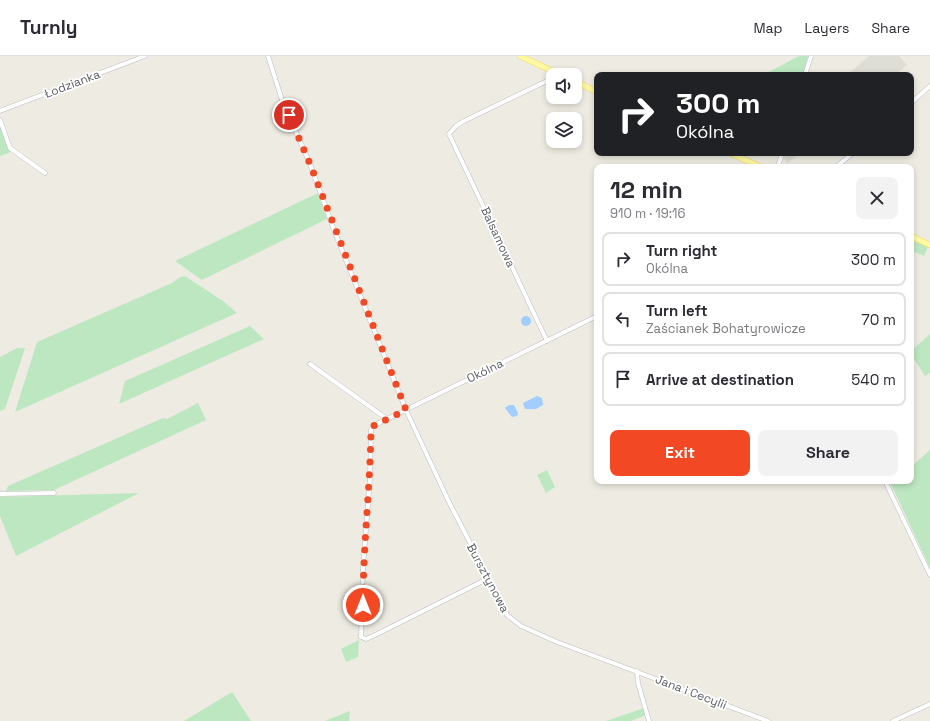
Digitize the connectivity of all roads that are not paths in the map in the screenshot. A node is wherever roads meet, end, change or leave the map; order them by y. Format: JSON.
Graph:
{"nodes":[{"id":1,"x":145,"y":56,"type":"edge"},
{"id":2,"x":268,"y":56,"type":"edge"},
{"id":3,"x":520,"y":56,"type":"edge"},
{"id":4,"x":811,"y":56,"type":"edge"},
{"id":5,"x":546,"y":70,"type":"edge"},
{"id":6,"x":807,"y":72,"type":"edge"},
{"id":7,"x":546,"y":80,"type":"edge"},
{"id":8,"x":582,"y":84,"type":"edge"},
{"id":9,"x":930,"y":86,"type":"edge"},
{"id":10,"x":594,"y":90,"type":"edge"},
{"id":11,"x":914,"y":100,"type":"edge"},
{"id":12,"x":0,"y":111,"type":"edge"},
{"id":13,"x":0,"y":120,"type":"edge"},
{"id":14,"x":737,"y":156,"type":"edge"},
{"id":15,"x":849,"y":156,"type":"edge"},
{"id":16,"x":754,"y":164,"type":"edge"},
{"id":17,"x":840,"y":164,"type":"edge"},
{"id":18,"x":45,"y":173,"type":"dead end"},
{"id":19,"x":914,"y":237,"type":"edge"},
{"id":20,"x":930,"y":245,"type":"edge"},
{"id":21,"x":594,"y":318,"type":"edge"},
{"id":22,"x":547,"y":341,"type":"junction"},
{"id":23,"x":310,"y":364,"type":"dead end"},
{"id":24,"x":406,"y":410,"type":"junction"},
{"id":25,"x":387,"y":419,"type":"junction"},
{"id":26,"x":886,"y":484,"type":"edge"},
{"id":27,"x":54,"y":493,"type":"dead end"},
{"id":28,"x":0,"y":494,"type":"edge"},
{"id":29,"x":930,"y":575,"type":"edge"},
{"id":30,"x":487,"y":578,"type":"junction"},
{"id":31,"x":637,"y":671,"type":"junction"},
{"id":32,"x":930,"y":704,"type":"edge"},
{"id":33,"x":648,"y":721,"type":"edge"},
{"id":34,"x":768,"y":721,"type":"edge"},
{"id":35,"x":893,"y":721,"type":"edge"}],
"edges":[{"from":1,"to":12,"type":"street","name":"Łodzianka"},
{"from":2,"to":24,"type":"street","name":"Bursztynowa"},
{"from":3,"to":5,"type":"main road"},
{"from":4,"to":6,"type":"street"},
{"from":7,"to":22,"type":"street","name":"Balsamowa"},
{"from":8,"to":10,"type":"main road"},
{"from":9,"to":11,"type":"street"},
{"from":13,"to":18,"type":"street"},
{"from":14,"to":16,"type":"main road"},
{"from":15,"to":17,"type":"street"},
{"from":19,"to":20,"type":"main road"},
{"from":21,"to":22,"type":"street","name":"Okólna"},
{"from":22,"to":24,"type":"street","name":"Okólna"},
{"from":23,"to":25,"type":"street"},
{"from":24,"to":25,"type":"street","name":"Okólna"},
{"from":24,"to":30,"type":"street","name":"Bursztynowa"},
{"from":25,"to":30,"type":"street","name":"Okólna"},
{"from":26,"to":29,"type":"street"},
{"from":27,"to":28,"type":"street"},
{"from":30,"to":31,"type":"street","name":"Bursztynowa"},
{"from":31,"to":33,"type":"street"},
{"from":31,"to":34,"type":"street","name":"Jana i Cecylii"},
{"from":32,"to":35,"type":"street"}]}
